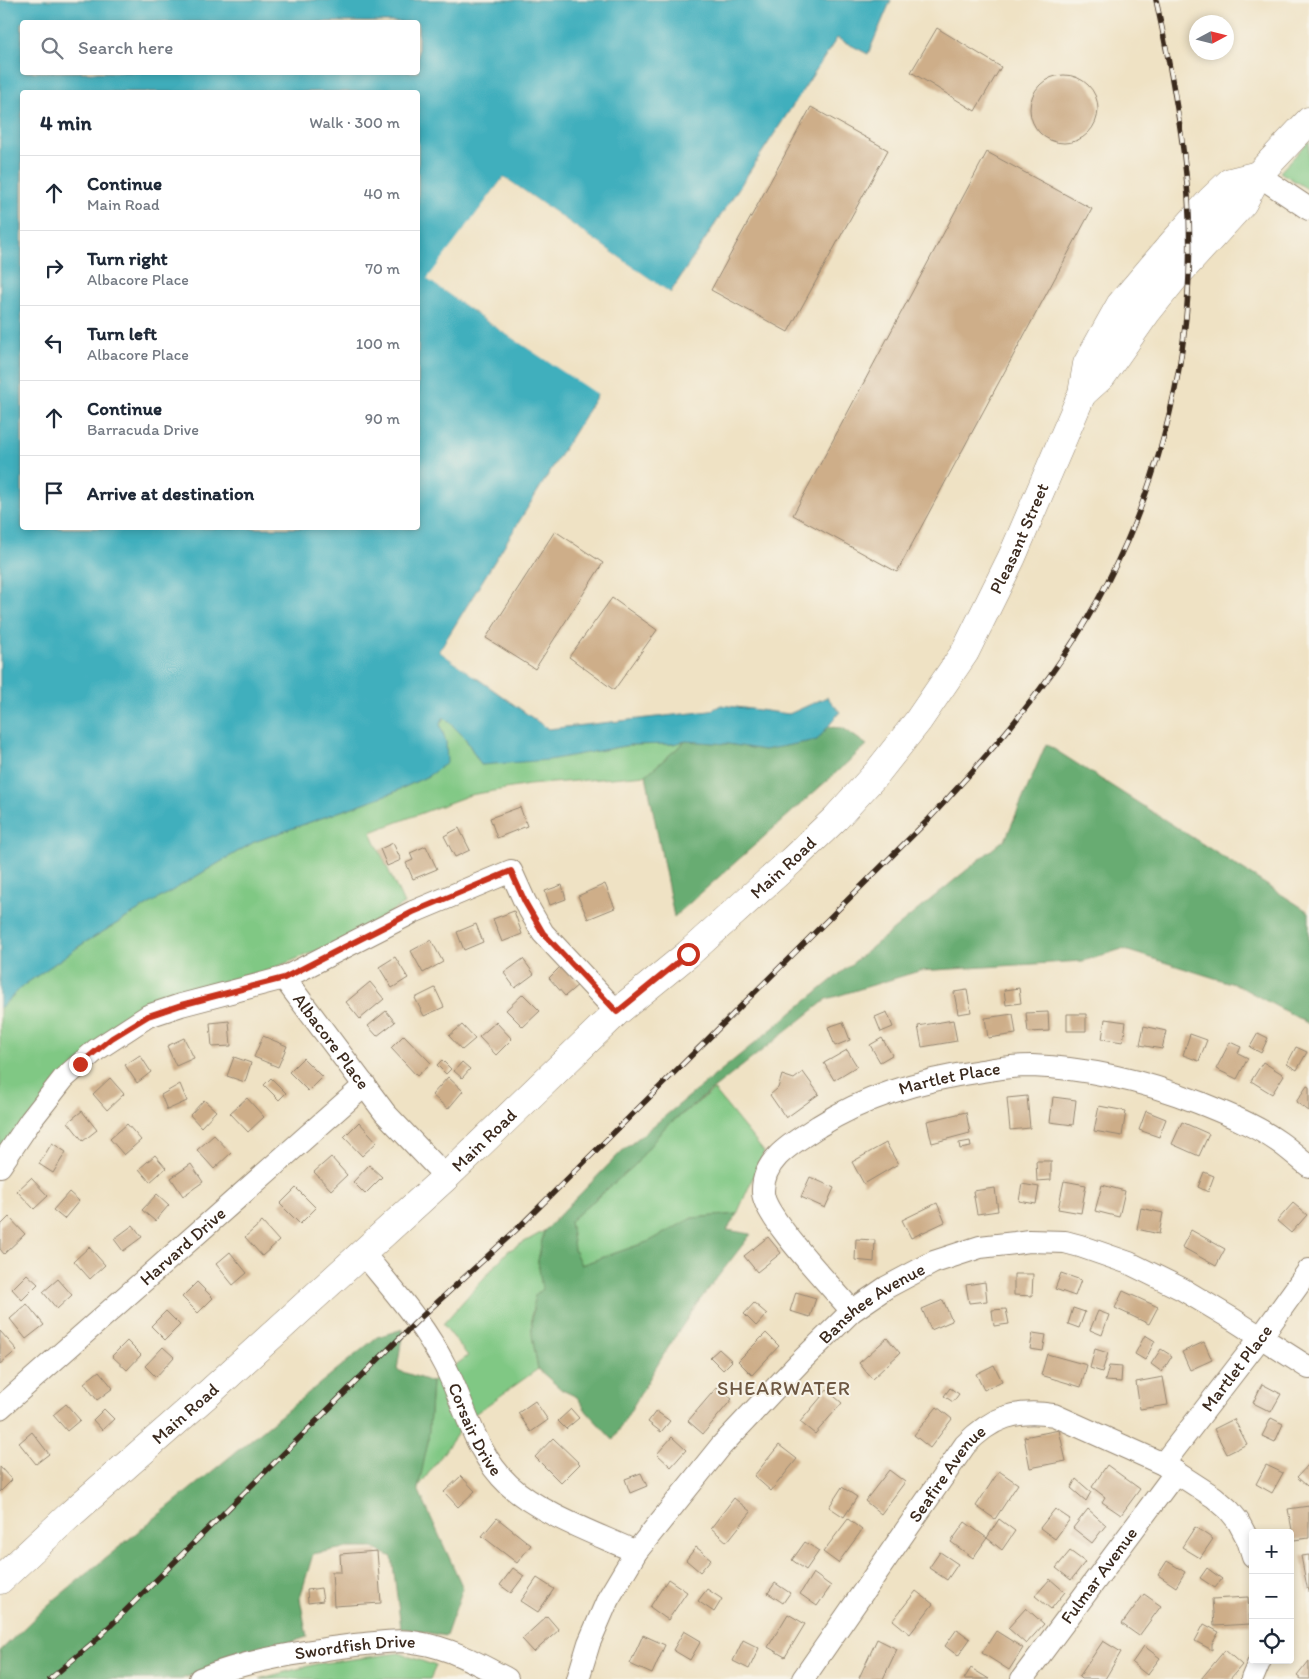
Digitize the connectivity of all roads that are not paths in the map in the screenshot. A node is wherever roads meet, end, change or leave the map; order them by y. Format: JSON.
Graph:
{"nodes":[{"id":1,"x":1309,"y":121,"type":"edge"},
{"id":2,"x":1258,"y":175,"type":"junction"},
{"id":3,"x":1309,"y":208,"type":"edge"},
{"id":4,"x":947,"y":680,"type":"joint"},
{"id":5,"x":284,"y":978,"type":"junction"},
{"id":6,"x":617,"y":1012,"type":"junction"},
{"id":7,"x":365,"y":1085,"type":"junction"},
{"id":8,"x":0,"y":1166,"type":"edge"},
{"id":9,"x":1309,"y":1166,"type":"edge"},
{"id":10,"x":446,"y":1177,"type":"junction"},
{"id":11,"x":363,"y":1253,"type":"junction"},
{"id":12,"x":1309,"y":1270,"type":"edge"},
{"id":13,"x":852,"y":1311,"type":"junction"},
{"id":14,"x":1261,"y":1337,"type":"junction"},
{"id":15,"x":1309,"y":1368,"type":"edge"},
{"id":16,"x":0,"y":1408,"type":"edge"},
{"id":17,"x":1169,"y":1468,"type":"junction"},
{"id":18,"x":1249,"y":1545,"type":"edge"},
{"id":19,"x":636,"y":1552,"type":"junction"},
{"id":20,"x":0,"y":1580,"type":"edge"},
{"id":21,"x":1258,"y":1664,"type":"edge"},
{"id":22,"x":200,"y":1679,"type":"edge"},
{"id":23,"x":507,"y":1679,"type":"edge"},
{"id":24,"x":578,"y":1679,"type":"edge"},
{"id":25,"x":803,"y":1679,"type":"edge"},
{"id":26,"x":1022,"y":1679,"type":"edge"},
{"id":27,"x":1252,"y":1679,"type":"edge"}],
"edges":[{"from":1,"to":2,"type":"main road","name":"Pleasant Street"},
{"from":2,"to":3,"type":"street"},
{"from":2,"to":4,"type":"main road","name":"Pleasant Street"},
{"from":4,"to":6,"type":"main road","name":"Main Road"},
{"from":5,"to":6,"type":"street","name":"Albacore Place"},
{"from":5,"to":7,"type":"street","name":"Albacore Place"},
{"from":5,"to":8,"type":"street"},
{"from":6,"to":10,"type":"main road","name":"Main Road"},
{"from":7,"to":10,"type":"street","name":"Albacore Place"},
{"from":7,"to":16,"type":"street","name":"Harvard Drive"},
{"from":9,"to":13,"type":"street","name":"Martlet Place"},
{"from":10,"to":11,"type":"main road","name":"Main Road"},
{"from":11,"to":19,"type":"street","name":"Corsair Drive"},
{"from":11,"to":20,"type":"main road","name":"Main Road"},
{"from":12,"to":14,"type":"street","name":"Martlet Place"},
{"from":13,"to":14,"type":"street","name":"Banshee Avenue"},
{"from":13,"to":19,"type":"street","name":"Banshee Avenue"},
{"from":14,"to":15,"type":"street","name":"Banshee Avenue"},
{"from":14,"to":17,"type":"street","name":"Martlet Place"},
{"from":17,"to":18,"type":"street"},
{"from":17,"to":25,"type":"street","name":"Seafire Avenue"},
{"from":17,"to":26,"type":"street","name":"Fulmar Avenue"},
{"from":19,"to":24,"type":"street","name":"Banshee Avenue"},
{"from":21,"to":27,"type":"street"},
{"from":22,"to":23,"type":"street","name":"Swordfish Drive"}]}
